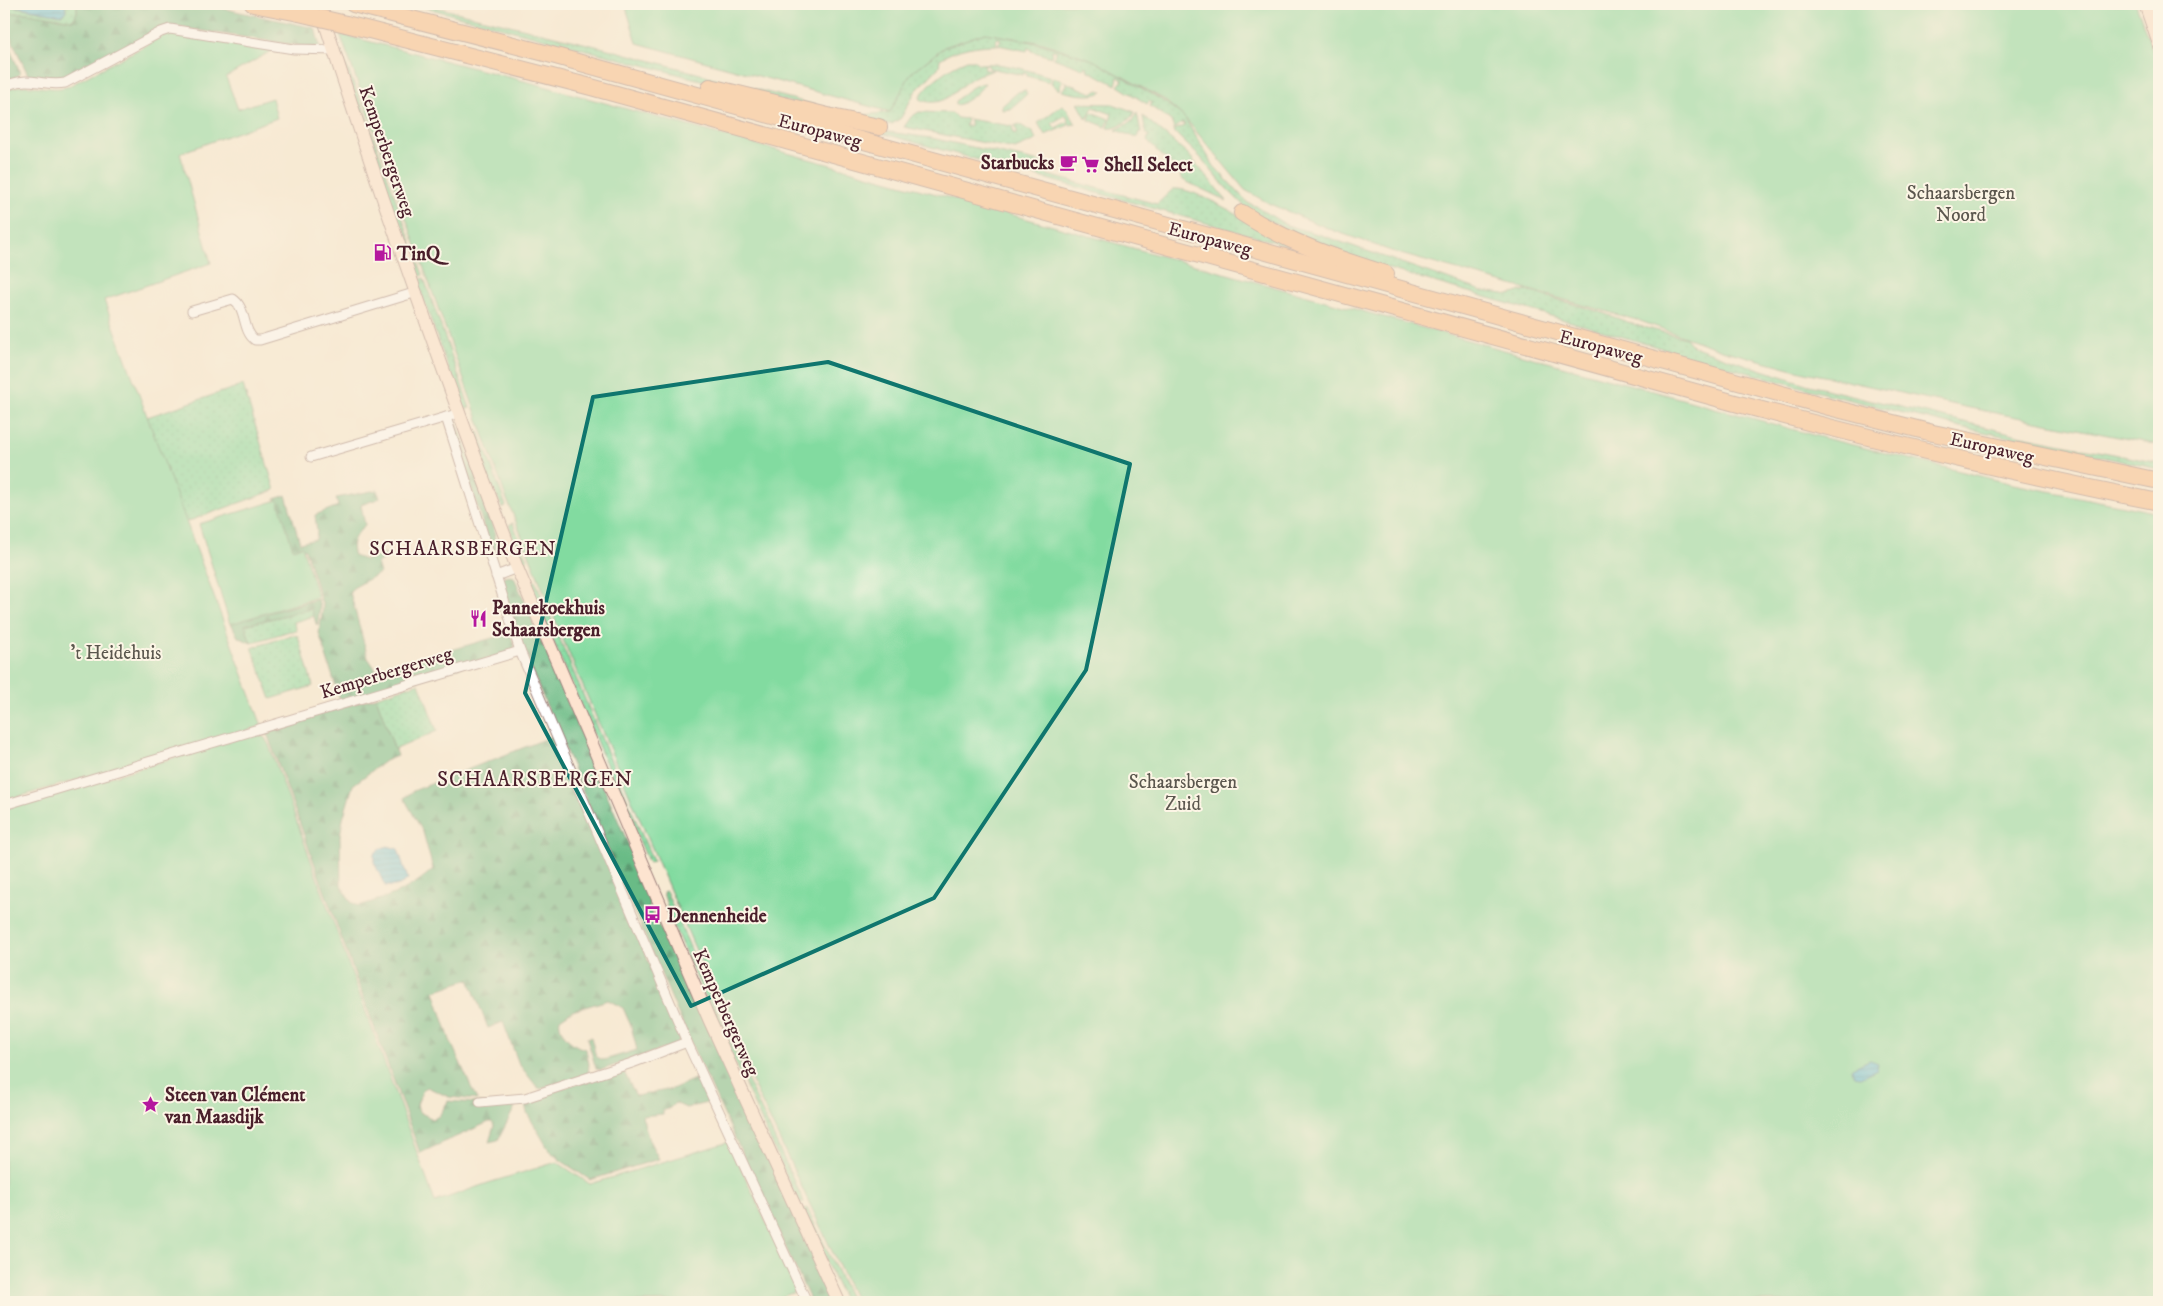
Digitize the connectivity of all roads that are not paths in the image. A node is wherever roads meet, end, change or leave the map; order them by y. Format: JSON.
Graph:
{"nodes":[{"id":1,"x":253,"y":4,"type":"edge"},
{"id":2,"x":319,"y":4,"type":"edge"},
{"id":3,"x":353,"y":4,"type":"edge"},
{"id":4,"x":2145,"y":4,"type":"edge"},
{"id":5,"x":2159,"y":44,"type":"edge"},
{"id":6,"x":334,"y":50,"type":"junction"},
{"id":7,"x":542,"y":52,"type":"junction"},
{"id":8,"x":4,"y":87,"type":"edge"},
{"id":9,"x":880,"y":127,"type":"dead end"},
{"id":10,"x":1242,"y":213,"type":"dead end"},
{"id":11,"x":417,"y":292,"type":"junction"},
{"id":12,"x":192,"y":311,"type":"dead end"},
{"id":13,"x":1563,"y":333,"type":"junction"},
{"id":14,"x":460,"y":413,"type":"junction"},
{"id":15,"x":446,"y":417,"type":"junction"},
{"id":16,"x":311,"y":457,"type":"dead end"},
{"id":17,"x":2159,"y":481,"type":"edge"},
{"id":18,"x":2159,"y":502,"type":"edge"},
{"id":19,"x":517,"y":568,"type":"junction"},
{"id":20,"x":496,"y":576,"type":"junction"},
{"id":21,"x":520,"y":651,"type":"junction"},
{"id":22,"x":4,"y":805,"type":"edge"},
{"id":23,"x":687,"y":1042,"type":"junction"},
{"id":24,"x":480,"y":1102,"type":"dead end"},
{"id":25,"x":808,"y":1302,"type":"edge"},
{"id":26,"x":840,"y":1302,"type":"edge"}],
"edges":[{"from":1,"to":18,"type":"highway","name":"Europaweg","bridge":true},
{"from":2,"to":6,"type":"main road","name":"Kemperbergerweg"},
{"from":3,"to":7,"type":"highway","name":"Europaweg"},
{"from":4,"to":5,"type":"main road"},
{"from":6,"to":8,"type":"street"},
{"from":6,"to":11,"type":"main road","name":"Kemperbergerweg"},
{"from":7,"to":9,"type":"highway"},
{"from":7,"to":13,"type":"highway","name":"Europaweg"},
{"from":10,"to":13,"type":"highway"},
{"from":11,"to":12,"type":"street"},
{"from":11,"to":14,"type":"main road","name":"Kemperbergerweg"},
{"from":13,"to":17,"type":"highway","name":"Europaweg"},
{"from":14,"to":15,"type":"street"},
{"from":14,"to":19,"type":"main road","name":"Kemperbergerweg"},
{"from":15,"to":16,"type":"street"},
{"from":15,"to":20,"type":"street"},
{"from":19,"to":20,"type":"street"},
{"from":19,"to":26,"type":"main road","name":"Kemperbergerweg"},
{"from":20,"to":21,"type":"street"},
{"from":21,"to":22,"type":"street","name":"Kemperbergerweg"},
{"from":21,"to":23,"type":"street"},
{"from":23,"to":24,"type":"street"},
{"from":23,"to":25,"type":"street"}]}
